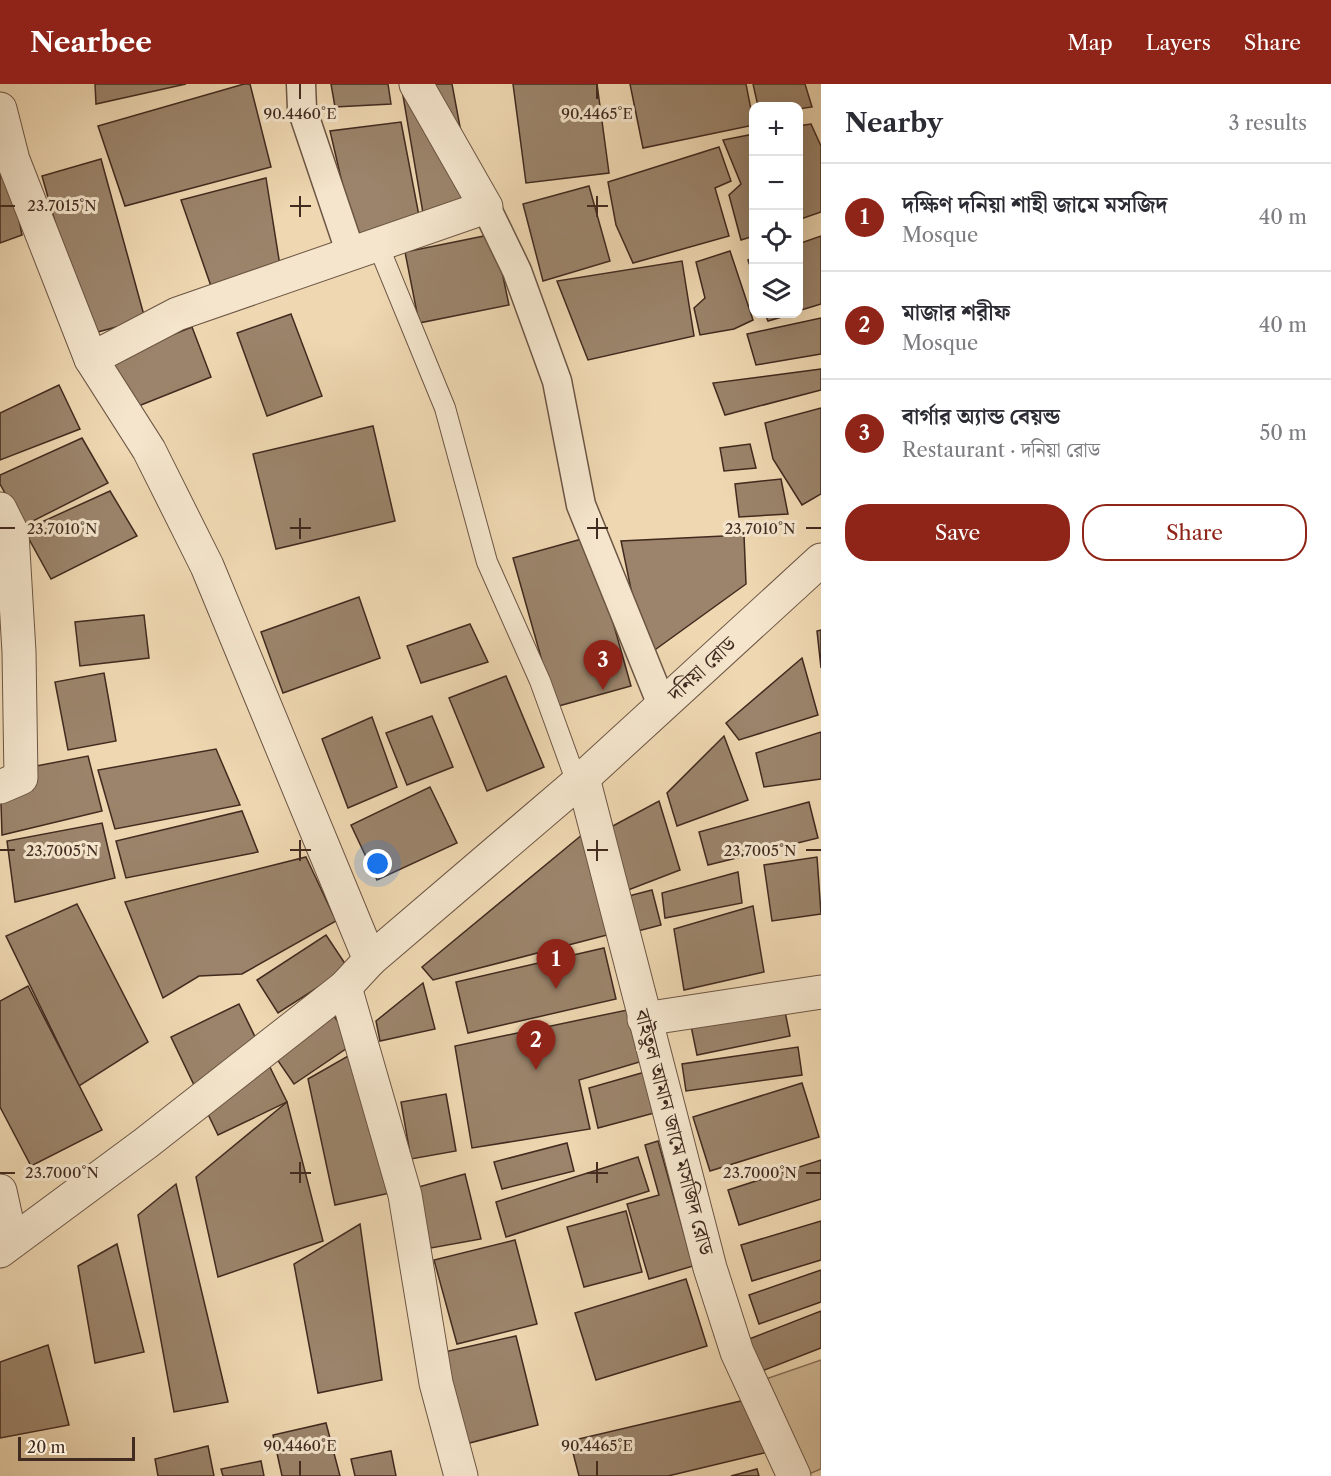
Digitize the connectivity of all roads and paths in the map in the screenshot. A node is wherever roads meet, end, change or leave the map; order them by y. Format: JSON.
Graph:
{"nodes":[{"id":1,"x":301,"y":84,"type":"edge"},
{"id":2,"x":416,"y":84,"type":"edge"},
{"id":3,"x":0,"y":109,"type":"edge"},
{"id":4,"x":486,"y":207,"type":"junction"},
{"id":5,"x":365,"y":249,"type":"junction"},
{"id":6,"x":91,"y":359,"type":"junction"},
{"id":7,"x":0,"y":509,"type":"edge"},
{"id":8,"x":821,"y":560,"type":"edge"},
{"id":9,"x":8,"y":594,"type":"edge"},
{"id":10,"x":662,"y":705,"type":"junction"},
{"id":11,"x":580,"y":781,"type":"junction"},
{"id":12,"x":0,"y":787,"type":"edge"},
{"id":13,"x":370,"y":960,"type":"junction"},
{"id":14,"x":345,"y":987,"type":"junction"},
{"id":15,"x":821,"y":992,"type":"edge"},
{"id":16,"x":644,"y":1019,"type":"junction"},
{"id":17,"x":0,"y":1191,"type":"edge"},
{"id":18,"x":6,"y":1246,"type":"edge"},
{"id":19,"x":461,"y":1476,"type":"edge"},
{"id":20,"x":794,"y":1476,"type":"edge"}],
"edges":[{"from":1,"to":5,"type":"street"},
{"from":2,"to":4,"type":"street"},
{"from":3,"to":6,"type":"street"},
{"from":4,"to":5,"type":"street"},
{"from":4,"to":10,"type":"street"},
{"from":5,"to":6,"type":"street"},
{"from":5,"to":11,"type":"lane"},
{"from":6,"to":13,"type":"street"},
{"from":7,"to":9,"type":"street"},
{"from":8,"to":10,"type":"street","name":"দনিয়া রোড"},
{"from":9,"to":12,"type":"street"},
{"from":10,"to":11,"type":"street","name":"দনিয়া রোড"},
{"from":11,"to":13,"type":"street","name":"দনিয়া রোড"},
{"from":11,"to":16,"type":"street","name":"বাইতুল আমান জামে মসজিদ রোড"},
{"from":13,"to":14,"type":"street","name":"দনিয়া রোড"},
{"from":14,"to":18,"type":"street","name":"দনিয়া রোড"},
{"from":14,"to":19,"type":"street"},
{"from":15,"to":16,"type":"street"},
{"from":16,"to":20,"type":"street","name":"বাইতুল আমান জামে মসজিদ রোড"},
{"from":17,"to":18,"type":"street"}]}
